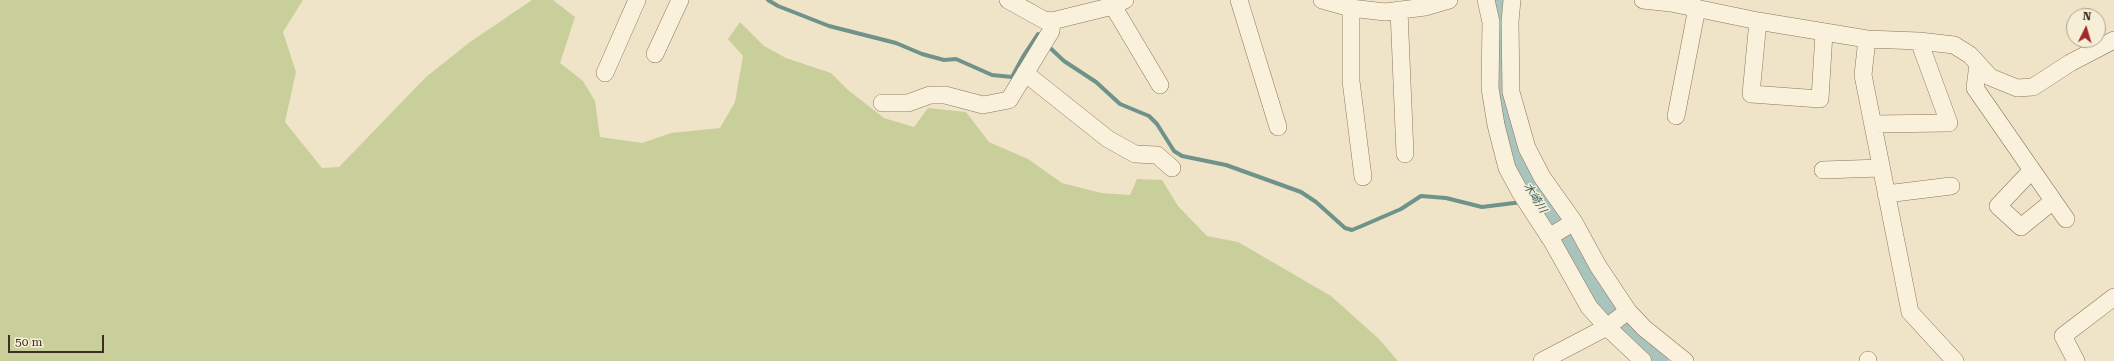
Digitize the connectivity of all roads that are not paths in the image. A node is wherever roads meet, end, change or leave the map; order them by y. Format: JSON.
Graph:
{"nodes":[{"id":1,"x":637,"y":0,"type":"edge"},
{"id":2,"x":680,"y":0,"type":"edge"},
{"id":3,"x":1239,"y":0,"type":"edge"},
{"id":4,"x":1322,"y":0,"type":"edge"},
{"id":5,"x":1486,"y":0,"type":"edge"},
{"id":6,"x":1512,"y":0,"type":"edge"},
{"id":7,"x":1643,"y":0,"type":"edge"},
{"id":8,"x":1438,"y":1,"type":"edge"},
{"id":9,"x":1672,"y":1,"type":"edge"},
{"id":10,"x":1018,"y":2,"type":"edge"},
{"id":11,"x":1119,"y":3,"type":"edge"},
{"id":12,"x":1394,"y":7,"type":"edge"},
{"id":13,"x":1351,"y":8,"type":"junction"},
{"id":14,"x":1697,"y":8,"type":"junction"},
{"id":15,"x":1052,"y":21,"type":"junction"},
{"id":16,"x":1758,"y":22,"type":"junction"},
{"id":17,"x":1824,"y":33,"type":"junction"},
{"id":18,"x":1867,"y":39,"type":"junction"},
{"id":19,"x":2114,"y":40,"type":"edge"},
{"id":20,"x":1919,"y":41,"type":"junction"},
{"id":21,"x":655,"y":54,"type":"dead end"},
{"id":22,"x":1978,"y":64,"type":"junction"},
{"id":23,"x":605,"y":73,"type":"dead end"},
{"id":24,"x":1025,"y":73,"type":"junction"},
{"id":25,"x":1160,"y":85,"type":"dead end"},
{"id":26,"x":882,"y":103,"type":"dead end"},
{"id":27,"x":1676,"y":116,"type":"dead end"},
{"id":28,"x":1873,"y":124,"type":"junction"},
{"id":29,"x":1278,"y":127,"type":"dead end"},
{"id":30,"x":1527,"y":148,"type":"junction"},
{"id":31,"x":1503,"y":153,"type":"junction"},
{"id":32,"x":1405,"y":154,"type":"dead end"},
{"id":33,"x":1172,"y":168,"type":"dead end"},
{"id":34,"x":1882,"y":168,"type":"junction"},
{"id":35,"x":1823,"y":170,"type":"dead end"},
{"id":36,"x":2032,"y":170,"type":"junction"},
{"id":37,"x":1363,"y":177,"type":"dead end"},
{"id":38,"x":1951,"y":186,"type":"dead end"},
{"id":39,"x":1886,"y":194,"type":"junction"},
{"id":40,"x":2053,"y":201,"type":"junction"},
{"id":41,"x":2066,"y":219,"type":"dead end"},
{"id":42,"x":1574,"y":222,"type":"junction"},
{"id":43,"x":1549,"y":237,"type":"junction"},
{"id":44,"x":2114,"y":297,"type":"edge"},
{"id":45,"x":1628,"y":311,"type":"junction"},
{"id":46,"x":1606,"y":327,"type":"junction"},
{"id":47,"x":1675,"y":358,"type":"edge"},
{"id":48,"x":1542,"y":361,"type":"edge"},
{"id":49,"x":1643,"y":361,"type":"edge"},
{"id":50,"x":1955,"y":361,"type":"edge"},
{"id":51,"x":2076,"y":361,"type":"edge"}],
"edges":[{"from":1,"to":23,"type":"street"},
{"from":2,"to":21,"type":"street"},
{"from":3,"to":29,"type":"street"},
{"from":4,"to":13,"type":"street"},
{"from":5,"to":31,"type":"street"},
{"from":6,"to":30,"type":"street"},
{"from":7,"to":9,"type":"street"},
{"from":8,"to":12,"type":"street"},
{"from":9,"to":14,"type":"street"},
{"from":10,"to":15,"type":"street"},
{"from":11,"to":15,"type":"street"},
{"from":11,"to":25,"type":"street"},
{"from":12,"to":13,"type":"street"},
{"from":12,"to":32,"type":"street"},
{"from":13,"to":37,"type":"street"},
{"from":14,"to":16,"type":"street"},
{"from":14,"to":27,"type":"street"},
{"from":15,"to":24,"type":"street"},
{"from":16,"to":17,"type":"street"},
{"from":16,"to":17,"type":"street"},
{"from":17,"to":18,"type":"street"},
{"from":18,"to":20,"type":"street"},
{"from":18,"to":28,"type":"street"},
{"from":19,"to":22,"type":"street"},
{"from":20,"to":22,"type":"street"},
{"from":20,"to":28,"type":"street"},
{"from":22,"to":36,"type":"street"},
{"from":24,"to":26,"type":"street"},
{"from":24,"to":33,"type":"street"},
{"from":28,"to":34,"type":"street"},
{"from":30,"to":31,"type":"street"},
{"from":30,"to":42,"type":"street"},
{"from":31,"to":43,"type":"street"},
{"from":34,"to":35,"type":"street"},
{"from":34,"to":39,"type":"street"},
{"from":36,"to":40,"type":"street"},
{"from":36,"to":40,"type":"street"},
{"from":38,"to":39,"type":"street"},
{"from":39,"to":50,"type":"street"},
{"from":40,"to":41,"type":"street"},
{"from":42,"to":43,"type":"street"},
{"from":42,"to":45,"type":"street"},
{"from":43,"to":46,"type":"street"},
{"from":44,"to":51,"type":"street"},
{"from":45,"to":46,"type":"street"},
{"from":45,"to":47,"type":"street"},
{"from":46,"to":48,"type":"street"},
{"from":46,"to":49,"type":"street"}]}
